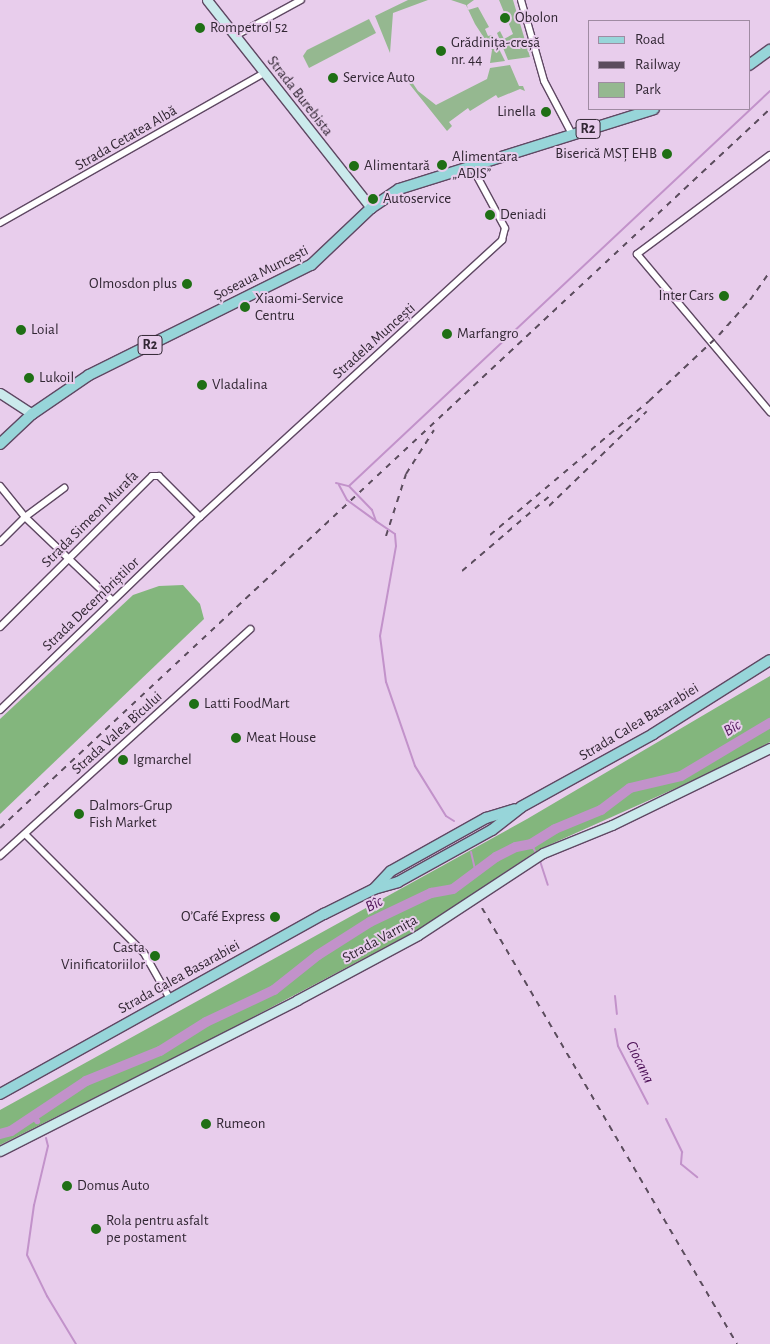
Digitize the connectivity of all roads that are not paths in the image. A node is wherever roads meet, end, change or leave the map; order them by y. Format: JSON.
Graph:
{"nodes":[{"id":1,"x":207,"y":0,"type":"edge"},
{"id":2,"x":301,"y":0,"type":"edge"},
{"id":3,"x":521,"y":0,"type":"edge"},
{"id":4,"x":235,"y":36,"type":"junction"},
{"id":5,"x":770,"y":50,"type":"edge"},
{"id":6,"x":750,"y":64,"type":"edge"},
{"id":7,"x":264,"y":73,"type":"junction"},
{"id":8,"x":651,"y":110,"type":"edge"},
{"id":9,"x":572,"y":134,"type":"junction"},
{"id":10,"x":770,"y":156,"type":"edge"},
{"id":11,"x":471,"y":165,"type":"junction"},
{"id":12,"x":371,"y":208,"type":"junction"},
{"id":13,"x":0,"y":223,"type":"edge"},
{"id":14,"x":0,"y":393,"type":"edge"},
{"id":15,"x":770,"y":412,"type":"edge"},
{"id":16,"x":32,"y":414,"type":"junction"},
{"id":17,"x":0,"y":444,"type":"edge"},
{"id":18,"x":0,"y":486,"type":"edge"},
{"id":19,"x":64,"y":488,"type":"dead end"},
{"id":20,"x":25,"y":517,"type":"junction"},
{"id":21,"x":200,"y":517,"type":"junction"},
{"id":22,"x":0,"y":542,"type":"edge"},
{"id":23,"x":69,"y":557,"type":"junction"},
{"id":24,"x":112,"y":600,"type":"junction"},
{"id":25,"x":0,"y":626,"type":"edge"},
{"id":26,"x":250,"y":629,"type":"dead end"},
{"id":27,"x":770,"y":660,"type":"edge"},
{"id":28,"x":0,"y":710,"type":"edge"},
{"id":29,"x":770,"y":748,"type":"edge"},
{"id":30,"x":521,"y":807,"type":"junction"},
{"id":31,"x":486,"y":818,"type":"junction"},
{"id":32,"x":492,"y":830,"type":"junction"},
{"id":33,"x":25,"y":834,"type":"junction"},
{"id":34,"x":0,"y":856,"type":"edge"},
{"id":35,"x":413,"y":859,"type":"junction"},
{"id":36,"x":418,"y":870,"type":"junction"},
{"id":37,"x":374,"y":889,"type":"junction"},
{"id":38,"x":170,"y":999,"type":"junction"},
{"id":39,"x":0,"y":1094,"type":"edge"},
{"id":40,"x":0,"y":1151,"type":"edge"}],
"edges":[{"from":1,"to":4,"type":"street","name":"Strada Burebista"},
{"from":2,"to":4,"type":"street"},
{"from":3,"to":9,"type":"street"},
{"from":4,"to":7,"type":"street","name":"Strada Burebista"},
{"from":5,"to":6,"type":"main road"},
{"from":7,"to":12,"type":"street","name":"Strada Burebista"},
{"from":7,"to":13,"type":"street","name":"Strada Cetatea Albă"},
{"from":8,"to":9,"type":"main road","name":"Șoseaua Muncești","number":"R2"},
{"from":9,"to":11,"type":"main road","name":"Șoseaua Muncești","number":"R2"},
{"from":10,"to":15,"type":"street"},
{"from":11,"to":12,"type":"main road","name":"Șoseaua Muncești","number":"R2"},
{"from":11,"to":21,"type":"street","name":"Stradela Muncești"},
{"from":12,"to":16,"type":"main road","name":"Șoseaua Muncești","number":"R2"},
{"from":14,"to":16,"type":"street"},
{"from":16,"to":17,"type":"main road","name":"Șoseaua Muncești","number":"R2"},
{"from":18,"to":20,"type":"street"},
{"from":19,"to":20,"type":"street"},
{"from":20,"to":22,"type":"street"},
{"from":20,"to":23,"type":"street"},
{"from":21,"to":23,"type":"street","name":"Strada Simeon Murafa"},
{"from":21,"to":24,"type":"street","name":"Strada Decembriștilor"},
{"from":23,"to":24,"type":"street"},
{"from":23,"to":25,"type":"street","name":"Strada Simeon Murafa"},
{"from":24,"to":28,"type":"street","name":"Strada Decembriștilor"},
{"from":26,"to":33,"type":"street","name":"Strada Valea Bîcului"},
{"from":27,"to":30,"type":"main road","name":"Strada Calea Basarabiei"},
{"from":29,"to":40,"type":"street","name":"Strada Varnița"},
{"from":30,"to":31,"type":"main road","name":"Strada Calea Basarabiei"},
{"from":30,"to":32,"type":"main road","name":"Strada Calea Basarabiei"},
{"from":31,"to":32,"type":"main road"},
{"from":31,"to":35,"type":"main road","name":"Strada Calea Basarabiei"},
{"from":32,"to":36,"type":"main road","name":"Strada Calea Basarabiei"},
{"from":33,"to":34,"type":"street","name":"Strada Valea Bîcului"},
{"from":33,"to":38,"type":"street"},
{"from":35,"to":36,"type":"main road"},
{"from":35,"to":37,"type":"main road","name":"Strada Calea Basarabiei"},
{"from":36,"to":37,"type":"main road","name":"Strada Calea Basarabiei"},
{"from":37,"to":38,"type":"main road","name":"Strada Calea Basarabiei"},
{"from":38,"to":39,"type":"main road","name":"Strada Calea Basarabiei"}]}
